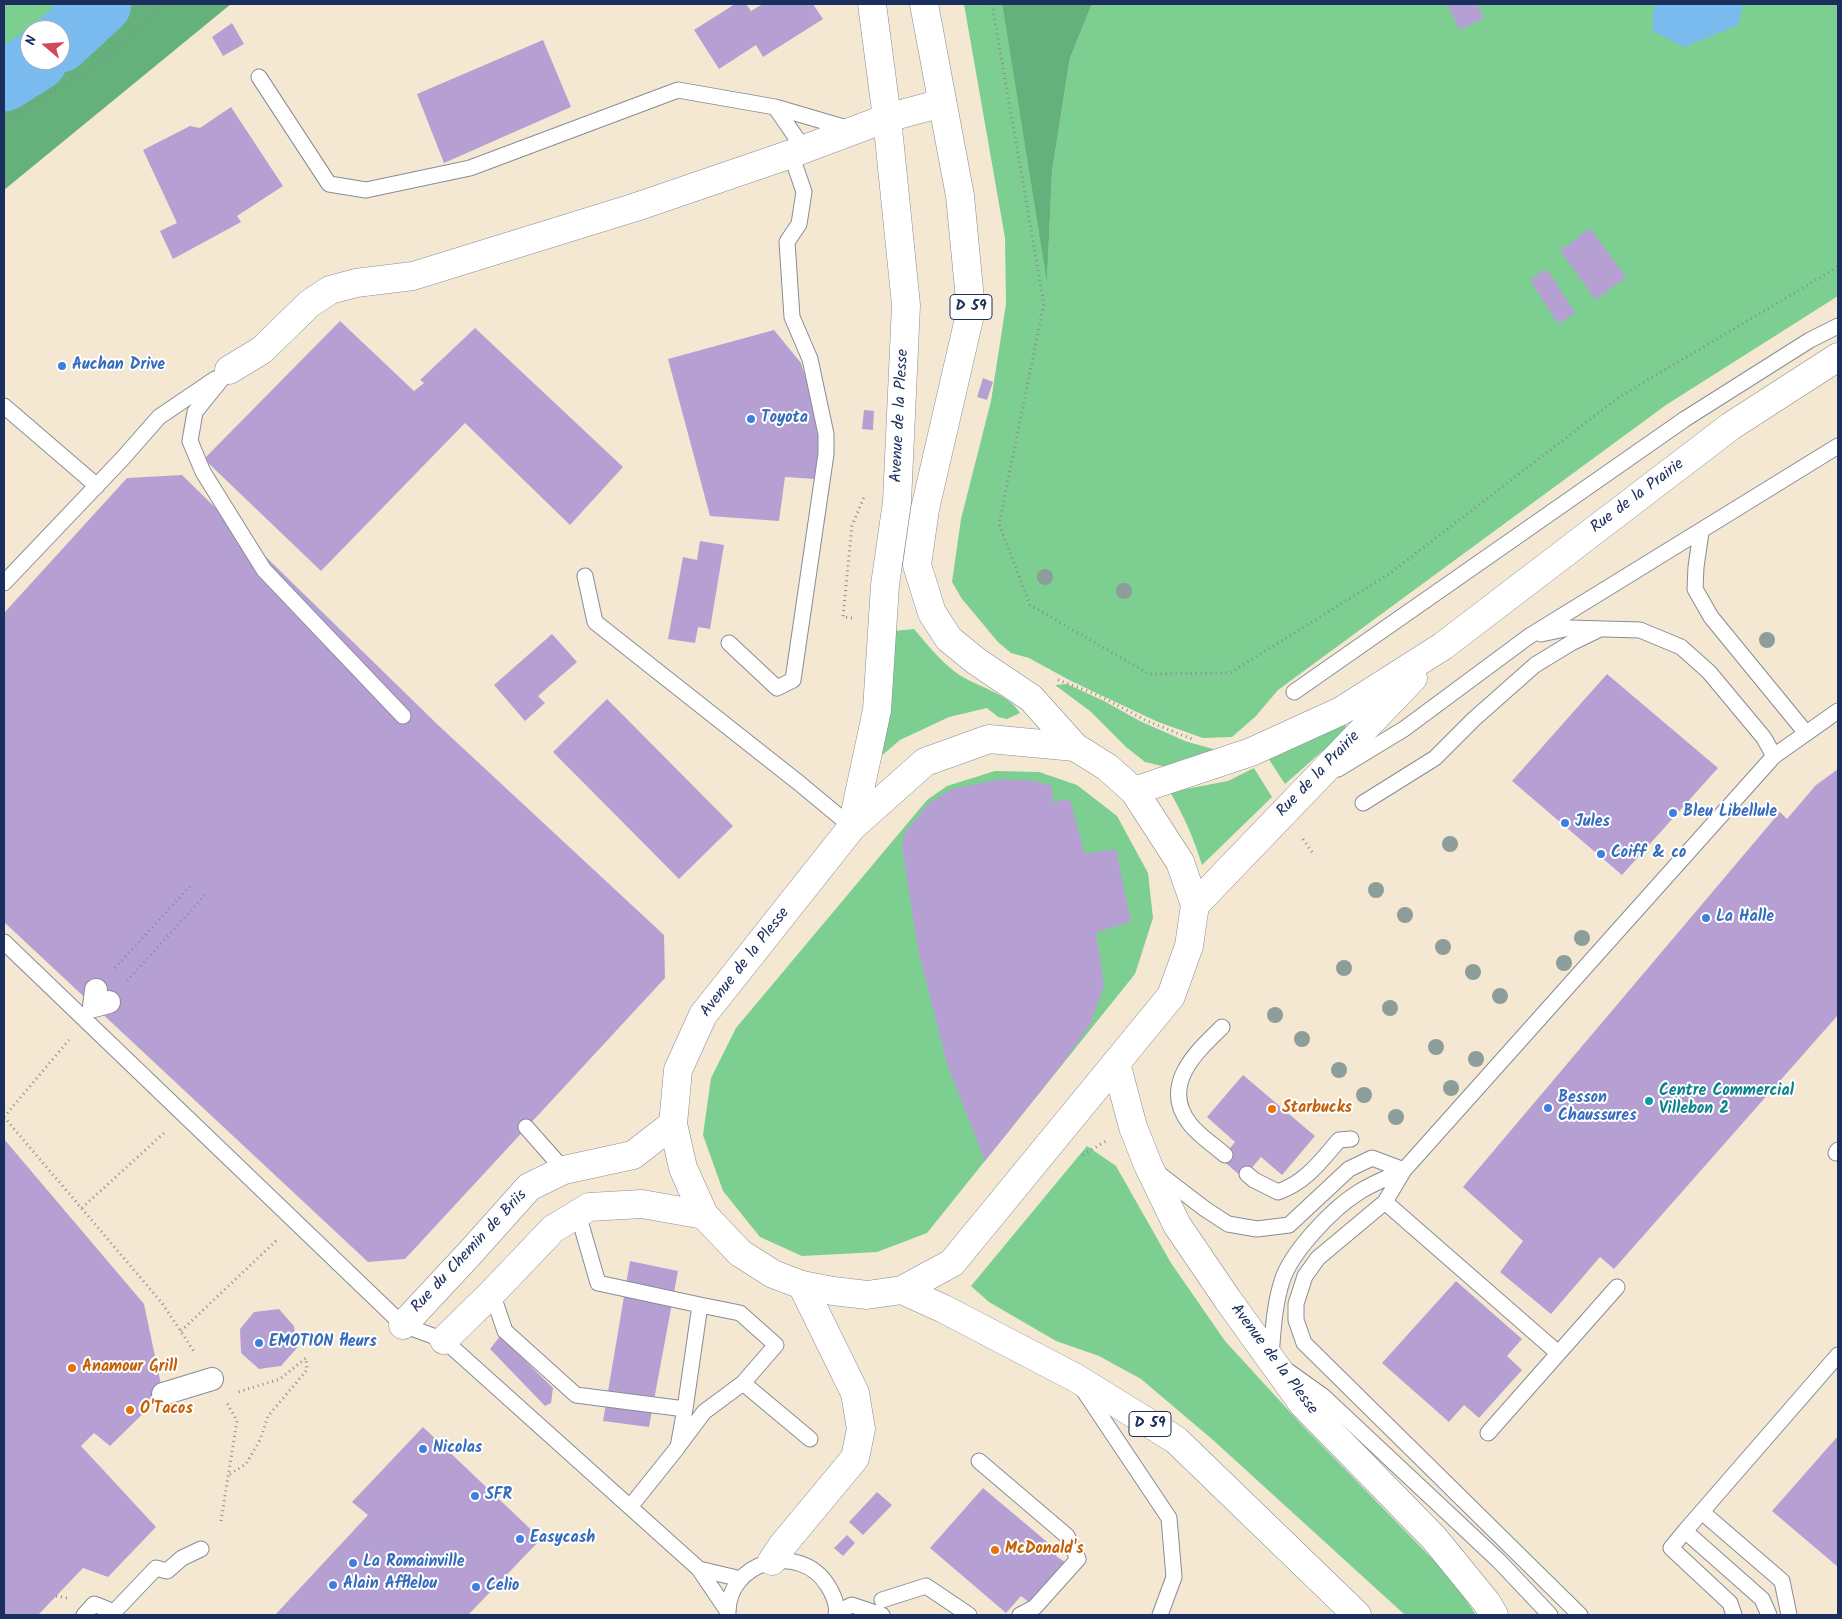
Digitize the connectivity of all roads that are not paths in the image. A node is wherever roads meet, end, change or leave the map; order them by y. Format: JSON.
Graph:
{"nodes":[{"id":1,"x":872,"y":4,"type":"edge"},
{"id":2,"x":924,"y":4,"type":"edge"},
{"id":3,"x":258,"y":77,"type":"dead end"},
{"id":4,"x":942,"y":102,"type":"junction"},
{"id":5,"x":775,"y":107,"type":"junction"},
{"id":6,"x":887,"y":118,"type":"junction"},
{"id":7,"x":854,"y":130,"type":"junction"},
{"id":8,"x":798,"y":151,"type":"junction"},
{"id":9,"x":1838,"y":326,"type":"edge"},
{"id":10,"x":1838,"y":357,"type":"edge"},
{"id":11,"x":229,"y":370,"type":"junction"},
{"id":12,"x":4,"y":406,"type":"edge"},
{"id":13,"x":1838,"y":446,"type":"edge"},
{"id":14,"x":97,"y":486,"type":"junction"},
{"id":15,"x":1701,"y":532,"type":"junction"},
{"id":16,"x":585,"y":576,"type":"dead end"},
{"id":17,"x":4,"y":584,"type":"edge"},
{"id":18,"x":1599,"y":630,"type":"junction"},
{"id":19,"x":1528,"y":637,"type":"junction"},
{"id":20,"x":728,"y":643,"type":"dead end"},
{"id":21,"x":1443,"y":646,"type":"junction"},
{"id":22,"x":1294,"y":692,"type":"dead end"},
{"id":23,"x":1838,"y":711,"type":"edge"},
{"id":24,"x":404,"y":716,"type":"dead end"},
{"id":25,"x":1806,"y":733,"type":"junction"},
{"id":26,"x":1076,"y":747,"type":"junction"},
{"id":27,"x":1774,"y":756,"type":"junction"},
{"id":28,"x":1306,"y":788,"type":"junction"},
{"id":29,"x":1134,"y":791,"type":"junction"},
{"id":30,"x":1364,"y":803,"type":"dead end"},
{"id":31,"x":852,"y":827,"type":"junction"},
{"id":32,"x":1195,"y":904,"type":"junction"},
{"id":33,"x":4,"y":942,"type":"edge"},
{"id":34,"x":1222,"y":1027,"type":"dead end"},
{"id":35,"x":1116,"y":1063,"type":"junction"},
{"id":36,"x":673,"y":1124,"type":"junction"},
{"id":37,"x":526,"y":1127,"type":"dead end"},
{"id":38,"x":1351,"y":1139,"type":"dead end"},
{"id":39,"x":1225,"y":1155,"type":"dead end"},
{"id":40,"x":1148,"y":1165,"type":"junction"},
{"id":41,"x":564,"y":1170,"type":"junction"},
{"id":42,"x":1404,"y":1170,"type":"junction"},
{"id":43,"x":1246,"y":1174,"type":"dead end"},
{"id":44,"x":1385,"y":1202,"type":"junction"},
{"id":45,"x":578,"y":1214,"type":"junction"},
{"id":46,"x":704,"y":1216,"type":"junction"},
{"id":47,"x":802,"y":1285,"type":"junction"},
{"id":48,"x":1617,"y":1287,"type":"dead end"},
{"id":49,"x":902,"y":1290,"type":"junction"},
{"id":50,"x":492,"y":1293,"type":"junction"},
{"id":51,"x":700,"y":1305,"type":"junction"},
{"id":52,"x":403,"y":1325,"type":"junction"},
{"id":53,"x":444,"y":1340,"type":"junction"},
{"id":54,"x":1558,"y":1353,"type":"junction"},
{"id":55,"x":1838,"y":1355,"type":"edge"},
{"id":56,"x":1270,"y":1359,"type":"junction"},
{"id":57,"x":212,"y":1378,"type":"road end"},
{"id":58,"x":1076,"y":1378,"type":"junction"},
{"id":59,"x":743,"y":1383,"type":"junction"},
{"id":60,"x":164,"y":1394,"type":"dead end"},
{"id":61,"x":685,"y":1409,"type":"junction"},
{"id":62,"x":1488,"y":1433,"type":"dead end"},
{"id":63,"x":810,"y":1439,"type":"dead end"},
{"id":64,"x":678,"y":1447,"type":"junction"},
{"id":65,"x":979,"y":1461,"type":"dead end"},
{"id":66,"x":630,"y":1507,"type":"junction"},
{"id":67,"x":1702,"y":1512,"type":"junction"},
{"id":68,"x":1685,"y":1531,"type":"junction"},
{"id":69,"x":201,"y":1549,"type":"dead end"},
{"id":70,"x":772,"y":1561,"type":"junction"},
{"id":71,"x":699,"y":1569,"type":"junction"},
{"id":72,"x":741,"y":1579,"type":"junction"},
{"id":73,"x":882,"y":1600,"type":"dead end"},
{"id":74,"x":837,"y":1613,"type":"edge"},
{"id":75,"x":728,"y":1614,"type":"edge"},
{"id":76,"x":84,"y":1615,"type":"edge"},
{"id":77,"x":882,"y":1615,"type":"edge"},
{"id":78,"x":969,"y":1615,"type":"edge"},
{"id":79,"x":1020,"y":1615,"type":"edge"},
{"id":80,"x":1160,"y":1615,"type":"edge"},
{"id":81,"x":1357,"y":1615,"type":"edge"},
{"id":82,"x":1494,"y":1615,"type":"edge"},
{"id":83,"x":1550,"y":1615,"type":"edge"},
{"id":84,"x":1580,"y":1615,"type":"edge"},
{"id":85,"x":1734,"y":1615,"type":"edge"},
{"id":86,"x":1769,"y":1615,"type":"edge"},
{"id":87,"x":1789,"y":1615,"type":"edge"}],
"edges":[{"from":1,"to":6,"type":"main road","name":"Avenue de la Plesse"},
{"from":2,"to":4,"type":"main road","name":"Avenue de la Plesse","number":"D 59"},
{"from":3,"to":5,"type":"lane"},
{"from":4,"to":6,"type":"main road"},
{"from":4,"to":26,"type":"main road","name":"Avenue de la Plesse","number":"D 59"},
{"from":5,"to":7,"type":"lane"},
{"from":5,"to":8,"type":"lane"},
{"from":6,"to":7,"type":"main road"},
{"from":6,"to":31,"type":"main road","name":"Avenue de la Plesse"},
{"from":7,"to":8,"type":"main road"},
{"from":8,"to":11,"type":"main road"},
{"from":8,"to":20,"type":"lane"},
{"from":9,"to":22,"type":"lane"},
{"from":10,"to":21,"type":"main road","name":"Rue de la Prairie"},
{"from":11,"to":14,"type":"lane"},
{"from":11,"to":24,"type":"lane"},
{"from":12,"to":14,"type":"lane"},
{"from":13,"to":15,"type":"lane"},
{"from":14,"to":17,"type":"lane"},
{"from":15,"to":19,"type":"lane"},
{"from":15,"to":25,"type":"lane"},
{"from":16,"to":31,"type":"lane"},
{"from":18,"to":19,"type":"lane"},
{"from":18,"to":27,"type":"lane"},
{"from":18,"to":30,"type":"lane"},
{"from":19,"to":28,"type":"lane"},
{"from":21,"to":28,"type":"main road","name":"Rue de la Prairie"},
{"from":21,"to":29,"type":"main road","name":"Rue de la Prairie"},
{"from":23,"to":25,"type":"lane"},
{"from":25,"to":27,"type":"lane"},
{"from":26,"to":29,"type":"main road","name":"Avenue de la Plesse"},
{"from":26,"to":31,"type":"main road","name":"Avenue de la Plesse"},
{"from":27,"to":42,"type":"lane"},
{"from":28,"to":32,"type":"main road","name":"Rue de la Prairie"},
{"from":29,"to":32,"type":"main road","name":"Avenue de la Plesse"},
{"from":31,"to":36,"type":"main road","name":"Avenue de la Plesse"},
{"from":32,"to":35,"type":"main road","name":"Avenue de la Plesse"},
{"from":33,"to":52,"type":"lane"},
{"from":34,"to":39,"type":"lane"},
{"from":35,"to":40,"type":"main road","name":"Avenue de la Plesse"},
{"from":35,"to":49,"type":"main road","name":"Avenue de la Plesse"},
{"from":36,"to":41,"type":"main road","name":"Rue du Chemin de Briis"},
{"from":36,"to":46,"type":"main road","name":"Avenue de la Plesse"},
{"from":37,"to":41,"type":"lane"},
{"from":38,"to":43,"type":"lane"},
{"from":40,"to":42,"type":"lane"},
{"from":40,"to":56,"type":"main road","name":"Avenue de la Plesse"},
{"from":41,"to":52,"type":"main road","name":"Rue du Chemin de Briis"},
{"from":42,"to":44,"type":"lane"},
{"from":42,"to":56,"type":"lane"},
{"from":44,"to":54,"type":"lane"},
{"from":44,"to":84,"type":"lane"},
{"from":45,"to":46,"type":"main road"},
{"from":45,"to":50,"type":"main road"},
{"from":45,"to":51,"type":"lane"},
{"from":46,"to":47,"type":"main road","name":"Avenue de la Plesse"},
{"from":47,"to":49,"type":"main road","name":"Avenue de la Plesse"},
{"from":47,"to":70,"type":"main road"},
{"from":48,"to":54,"type":"lane"},
{"from":49,"to":58,"type":"main road","number":"D 59"},
{"from":50,"to":53,"type":"main road"},
{"from":50,"to":61,"type":"lane"},
{"from":51,"to":59,"type":"lane"},
{"from":51,"to":61,"type":"lane"},
{"from":52,"to":53,"type":"lane"},
{"from":53,"to":66,"type":"lane"},
{"from":54,"to":62,"type":"lane"},
{"from":55,"to":67,"type":"lane"},
{"from":56,"to":82,"type":"main road","name":"Avenue de la Plesse"},
{"from":56,"to":83,"type":"lane"},
{"from":57,"to":60,"type":"street"},
{"from":58,"to":80,"type":"lane"},
{"from":58,"to":81,"type":"main road","number":"D 59"},
{"from":59,"to":63,"type":"lane"},
{"from":59,"to":64,"type":"lane"},
{"from":61,"to":64,"type":"lane"},
{"from":64,"to":66,"type":"lane"},
{"from":65,"to":79,"type":"lane"},
{"from":66,"to":71,"type":"lane"},
{"from":67,"to":68,"type":"lane"},
{"from":67,"to":87,"type":"lane"},
{"from":68,"to":85,"type":"lane"},
{"from":68,"to":86,"type":"lane"},
{"from":69,"to":76,"type":"lane"},
{"from":70,"to":72,"type":"lane"},
{"from":70,"to":74,"type":"lane"},
{"from":71,"to":72,"type":"lane"},
{"from":71,"to":75,"type":"lane"},
{"from":72,"to":75,"type":"lane"},
{"from":73,"to":78,"type":"lane"},
{"from":74,"to":77,"type":"lane"}]}
